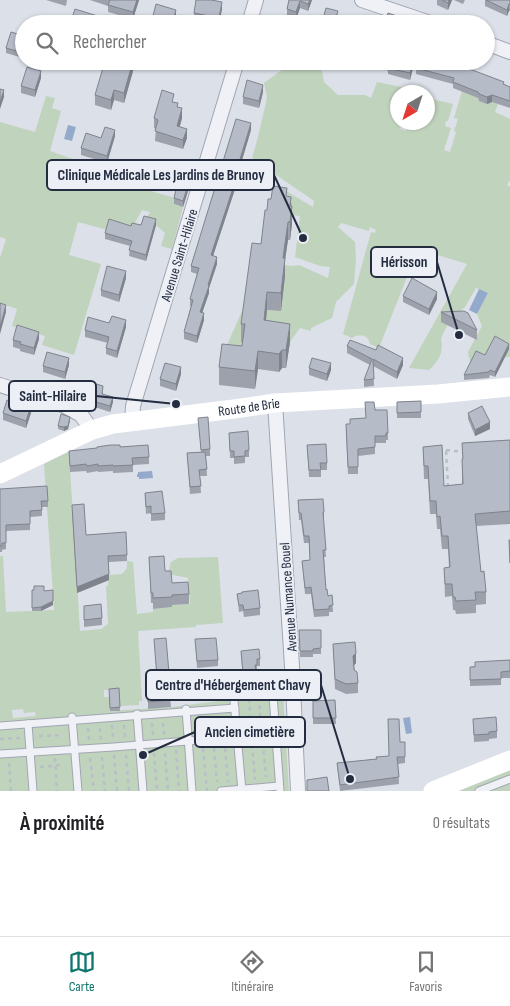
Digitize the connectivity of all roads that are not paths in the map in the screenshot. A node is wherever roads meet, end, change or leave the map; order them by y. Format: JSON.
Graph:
{"nodes":[{"id":1,"x":256,"y":0,"type":"edge"},
{"id":2,"x":362,"y":0,"type":"edge"},
{"id":3,"x":251,"y":15,"type":"edge"},
{"id":4,"x":406,"y":15,"type":"edge"},
{"id":5,"x":495,"y":46,"type":"edge"},
{"id":6,"x":510,"y":52,"type":"edge"},
{"id":7,"x":235,"y":70,"type":"edge"},
{"id":8,"x":0,"y":385,"type":"edge"},
{"id":9,"x":510,"y":387,"type":"edge"},
{"id":10,"x":275,"y":403,"type":"junction"},
{"id":11,"x":132,"y":421,"type":"junction"},
{"id":12,"x":92,"y":430,"type":"junction"},
{"id":13,"x":0,"y":474,"type":"edge"},
{"id":14,"x":273,"y":696,"type":"dead end"},
{"id":15,"x":186,"y":710,"type":"junction"},
{"id":16,"x":137,"y":715,"type":"junction"},
{"id":17,"x":72,"y":718,"type":"junction"},
{"id":18,"x":28,"y":724,"type":"junction"},
{"id":19,"x":0,"y":726,"type":"edge"},
{"id":20,"x":275,"y":734,"type":"junction"},
{"id":21,"x":237,"y":737,"type":"junction"},
{"id":22,"x":188,"y":741,"type":"junction"},
{"id":23,"x":140,"y":745,"type":"junction"},
{"id":24,"x":74,"y":749,"type":"junction"},
{"id":25,"x":30,"y":752,"type":"junction"},
{"id":26,"x":0,"y":754,"type":"edge"},
{"id":27,"x":510,"y":760,"type":"edge"},
{"id":28,"x":490,"y":775,"type":"dead end"},
{"id":29,"x":510,"y":779,"type":"edge"},
{"id":30,"x":280,"y":789,"type":"edge"},
{"id":31,"x":492,"y":789,"type":"edge"},
{"id":32,"x":229,"y":790,"type":"edge"},
{"id":33,"x":242,"y":790,"type":"edge"},
{"id":34,"x":33,"y":791,"type":"edge"},
{"id":35,"x":78,"y":791,"type":"edge"},
{"id":36,"x":143,"y":791,"type":"edge"},
{"id":37,"x":192,"y":791,"type":"edge"},
{"id":38,"x":221,"y":791,"type":"edge"},
{"id":39,"x":298,"y":791,"type":"edge"},
{"id":40,"x":433,"y":791,"type":"edge"},
{"id":41,"x":480,"y":791,"type":"edge"}],
"edges":[{"from":1,"to":3,"type":"street"},
{"from":2,"to":4,"type":"street"},
{"from":5,"to":6,"type":"street"},
{"from":7,"to":11,"type":"street","name":"Avenue Saint-Hilaire"},
{"from":8,"to":12,"type":"street"},
{"from":9,"to":10,"type":"street","name":"Route de Brie"},
{"from":10,"to":11,"type":"street","name":"Route de Brie"},
{"from":10,"to":39,"type":"street","name":"Avenue Numance Bouel"},
{"from":11,"to":12,"type":"street","name":"Route de Brie"},
{"from":12,"to":13,"type":"street","name":"Route de Brie"},
{"from":14,"to":20,"type":"lane"},
{"from":15,"to":16,"type":"lane"},
{"from":15,"to":21,"type":"lane"},
{"from":15,"to":22,"type":"lane"},
{"from":16,"to":17,"type":"lane"},
{"from":16,"to":23,"type":"lane"},
{"from":17,"to":18,"type":"lane"},
{"from":17,"to":24,"type":"lane"},
{"from":18,"to":19,"type":"lane"},
{"from":18,"to":25,"type":"lane"},
{"from":20,"to":21,"type":"lane"},
{"from":20,"to":30,"type":"lane"},
{"from":21,"to":22,"type":"lane"},
{"from":21,"to":33,"type":"lane"},
{"from":22,"to":23,"type":"lane"},
{"from":22,"to":37,"type":"lane"},
{"from":23,"to":24,"type":"lane"},
{"from":23,"to":36,"type":"lane"},
{"from":24,"to":25,"type":"lane"},
{"from":24,"to":35,"type":"lane"},
{"from":25,"to":26,"type":"lane"},
{"from":25,"to":34,"type":"lane"},
{"from":27,"to":40,"type":"street"},
{"from":28,"to":31,"type":"lane"},
{"from":29,"to":31,"type":"lane"},
{"from":30,"to":33,"type":"lane"},
{"from":31,"to":41,"type":"lane"},
{"from":32,"to":33,"type":"lane"},
{"from":32,"to":38,"type":"lane"}]}
